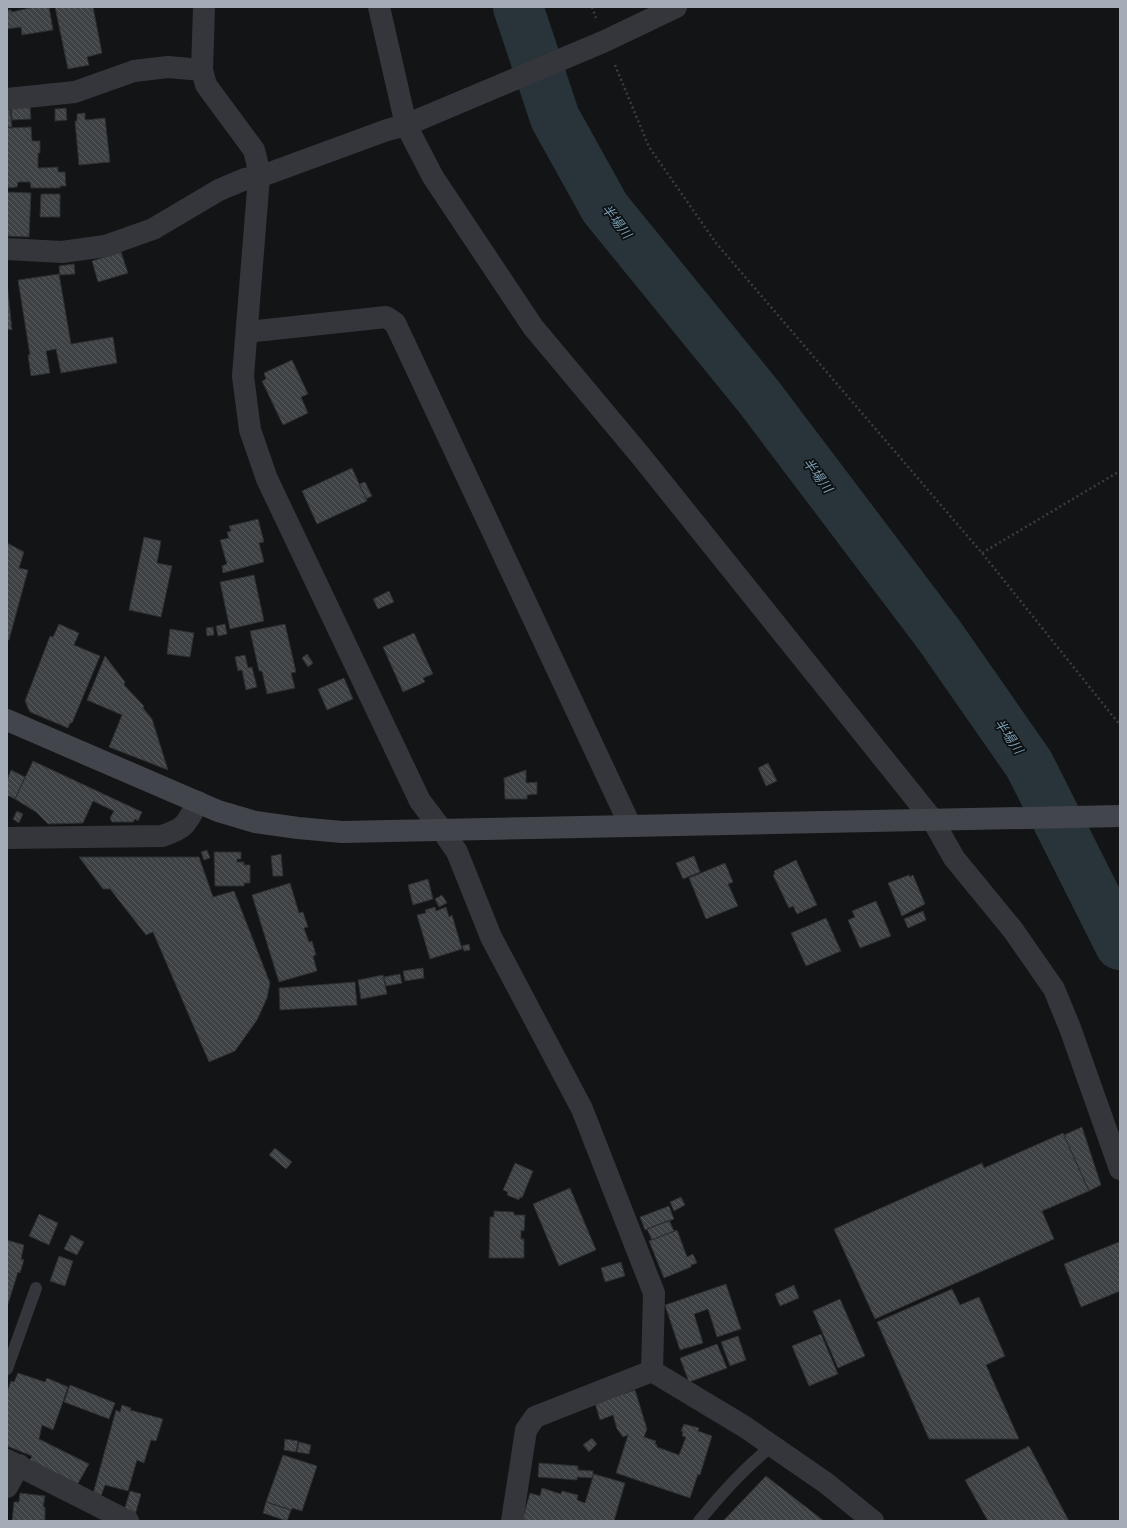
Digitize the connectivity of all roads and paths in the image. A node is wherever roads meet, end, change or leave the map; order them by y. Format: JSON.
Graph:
{"nodes":[{"id":1,"x":204,"y":7,"type":"edge"},
{"id":2,"x":379,"y":7,"type":"edge"},
{"id":3,"x":676,"y":7,"type":"edge"},
{"id":4,"x":600,"y":43,"type":"junction"},
{"id":5,"x":202,"y":70,"type":"junction"},
{"id":6,"x":7,"y":99,"type":"edge"},
{"id":7,"x":414,"y":122,"type":"junction"},
{"id":8,"x":258,"y":177,"type":"junction"},
{"id":9,"x":7,"y":249,"type":"edge"},
{"id":10,"x":247,"y":332,"type":"junction"},
{"id":11,"x":1120,"y":471,"type":"edge"},
{"id":12,"x":982,"y":553,"type":"junction"},
{"id":13,"x":7,"y":720,"type":"edge"},
{"id":14,"x":1120,"y":725,"type":"edge"},
{"id":15,"x":198,"y":802,"type":"junction"},
{"id":16,"x":1120,"y":816,"type":"edge"},
{"id":17,"x":942,"y":818,"type":"junction"},
{"id":18,"x":630,"y":826,"type":"junction"},
{"id":19,"x":442,"y":830,"type":"junction"},
{"id":20,"x":7,"y":838,"type":"edge"},
{"id":21,"x":1120,"y":1170,"type":"edge"},
{"id":22,"x":36,"y":1288,"type":"dead end"},
{"id":23,"x":7,"y":1369,"type":"edge"},
{"id":24,"x":652,"y":1371,"type":"junction"},
{"id":25,"x":772,"y":1446,"type":"junction"},
{"id":26,"x":13,"y":1463,"type":"edge"},
{"id":27,"x":7,"y":1487,"type":"edge"},
{"id":28,"x":128,"y":1521,"type":"edge"},
{"id":29,"x":512,"y":1521,"type":"edge"},
{"id":30,"x":699,"y":1521,"type":"edge"},
{"id":31,"x":873,"y":1521,"type":"edge"}],
"edges":[{"from":1,"to":5,"type":"street"},
{"from":2,"to":7,"type":"street"},
{"from":3,"to":4,"type":"street"},
{"from":4,"to":7,"type":"street"},
{"from":4,"to":12,"type":"path"},
{"from":5,"to":6,"type":"street"},
{"from":5,"to":8,"type":"street"},
{"from":7,"to":8,"type":"street"},
{"from":7,"to":17,"type":"street"},
{"from":8,"to":9,"type":"street"},
{"from":8,"to":10,"type":"street"},
{"from":10,"to":18,"type":"street"},
{"from":10,"to":19,"type":"street"},
{"from":11,"to":12,"type":"path"},
{"from":12,"to":14,"type":"path"},
{"from":13,"to":15,"type":"street"},
{"from":15,"to":19,"type":"street"},
{"from":15,"to":20,"type":"street"},
{"from":16,"to":17,"type":"street"},
{"from":17,"to":18,"type":"street"},
{"from":17,"to":21,"type":"street"},
{"from":18,"to":19,"type":"street"},
{"from":19,"to":24,"type":"street"},
{"from":22,"to":23,"type":"lane"},
{"from":24,"to":25,"type":"street"},
{"from":24,"to":29,"type":"street"},
{"from":25,"to":30,"type":"lane"},
{"from":25,"to":31,"type":"street"},
{"from":26,"to":27,"type":"street"},
{"from":26,"to":28,"type":"street"}]}
